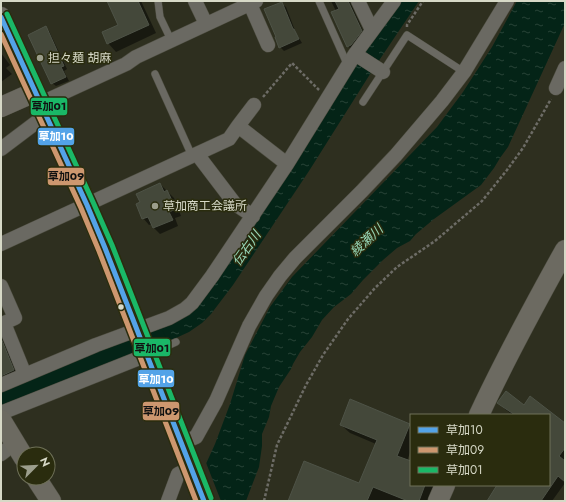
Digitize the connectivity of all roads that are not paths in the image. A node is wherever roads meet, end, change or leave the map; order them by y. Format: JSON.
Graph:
{"nodes":[{"id":1,"x":158,"y":1,"type":"edge"},
{"id":2,"x":195,"y":1,"type":"edge"},
{"id":3,"x":319,"y":1,"type":"edge"},
{"id":4,"x":358,"y":1,"type":"edge"},
{"id":5,"x":394,"y":1,"type":"edge"},
{"id":6,"x":253,"y":3,"type":"edge"},
{"id":7,"x":504,"y":4,"type":"edge"},
{"id":8,"x":1,"y":17,"type":"edge"},
{"id":9,"x":206,"y":24,"type":"junction"},
{"id":10,"x":372,"y":30,"type":"junction"},
{"id":11,"x":171,"y":40,"type":"junction"},
{"id":12,"x":268,"y":45,"type":"dead end"},
{"id":13,"x":357,"y":55,"type":"junction"},
{"id":14,"x":348,"y":66,"type":"junction"},
{"id":15,"x":565,"y":68,"type":"edge"},
{"id":16,"x":380,"y":70,"type":"junction"},
{"id":17,"x":464,"y":72,"type":"junction"},
{"id":18,"x":155,"y":74,"type":"dead end"},
{"id":19,"x":556,"y":88,"type":"road end"},
{"id":20,"x":363,"y":102,"type":"dead end"},
{"id":21,"x":41,"y":103,"type":"junction"},
{"id":22,"x":254,"y":105,"type":"road end"},
{"id":23,"x":1,"y":107,"type":"edge"},
{"id":24,"x":238,"y":126,"type":"junction"},
{"id":25,"x":1,"y":149,"type":"edge"},
{"id":26,"x":195,"y":155,"type":"junction"},
{"id":27,"x":287,"y":164,"type":"junction"},
{"id":28,"x":87,"y":205,"type":"junction"},
{"id":29,"x":253,"y":216,"type":"junction"},
{"id":30,"x":1,"y":244,"type":"edge"},
{"id":31,"x":565,"y":250,"type":"edge"},
{"id":32,"x":1,"y":286,"type":"edge"},
{"id":33,"x":176,"y":342,"type":"dead end"},
{"id":34,"x":142,"y":343,"type":"junction"},
{"id":35,"x":25,"y":375,"type":"junction"},
{"id":36,"x":1,"y":385,"type":"edge"},
{"id":37,"x":1,"y":413,"type":"edge"},
{"id":38,"x":479,"y":414,"type":"edge"},
{"id":39,"x":1,"y":420,"type":"edge"},
{"id":40,"x":182,"y":443,"type":"junction"},
{"id":41,"x":13,"y":452,"type":"edge"},
{"id":42,"x":190,"y":465,"type":"junction"},
{"id":43,"x":41,"y":486,"type":"edge"},
{"id":44,"x":445,"y":486,"type":"edge"},
{"id":45,"x":51,"y":501,"type":"edge"},
{"id":46,"x":168,"y":501,"type":"edge"},
{"id":47,"x":204,"y":501,"type":"edge"},
{"id":48,"x":438,"y":501,"type":"edge"}],
"edges":[{"from":1,"to":11,"type":"lane"},
{"from":2,"to":9,"type":"street"},
{"from":3,"to":14,"type":"lane"},
{"from":4,"to":10,"type":"street"},
{"from":5,"to":10,"type":"street"},
{"from":6,"to":9,"type":"street"},
{"from":6,"to":12,"type":"street"},
{"from":7,"to":17,"type":"street"},
{"from":8,"to":21,"type":"main road"},
{"from":9,"to":11,"type":"street"},
{"from":10,"to":13,"type":"street"},
{"from":11,"to":21,"type":"street"},
{"from":13,"to":14,"type":"street"},
{"from":13,"to":16,"type":"street"},
{"from":14,"to":27,"type":"street"},
{"from":15,"to":19,"type":"street"},
{"from":16,"to":17,"type":"lane"},
{"from":16,"to":20,"type":"lane"},
{"from":17,"to":40,"type":"street"},
{"from":18,"to":26,"type":"lane"},
{"from":21,"to":23,"type":"main road"},
{"from":21,"to":25,"type":"street"},
{"from":21,"to":28,"type":"main road"},
{"from":22,"to":24,"type":"street"},
{"from":24,"to":26,"type":"street"},
{"from":24,"to":27,"type":"street"},
{"from":26,"to":28,"type":"street"},
{"from":26,"to":29,"type":"street"},
{"from":27,"to":29,"type":"street"},
{"from":28,"to":30,"type":"street"},
{"from":28,"to":34,"type":"main road"},
{"from":29,"to":34,"type":"street"},
{"from":31,"to":38,"type":"main road"},
{"from":32,"to":35,"type":"street"},
{"from":33,"to":34,"type":"lane"},
{"from":34,"to":35,"type":"street"},
{"from":34,"to":37,"type":"street"},
{"from":34,"to":40,"type":"main road"},
{"from":35,"to":36,"type":"street"},
{"from":39,"to":41,"type":"main road"},
{"from":40,"to":42,"type":"main road"},
{"from":42,"to":46,"type":"street"},
{"from":42,"to":47,"type":"main road"},
{"from":43,"to":45,"type":"main road"},
{"from":44,"to":48,"type":"main road"}]}
